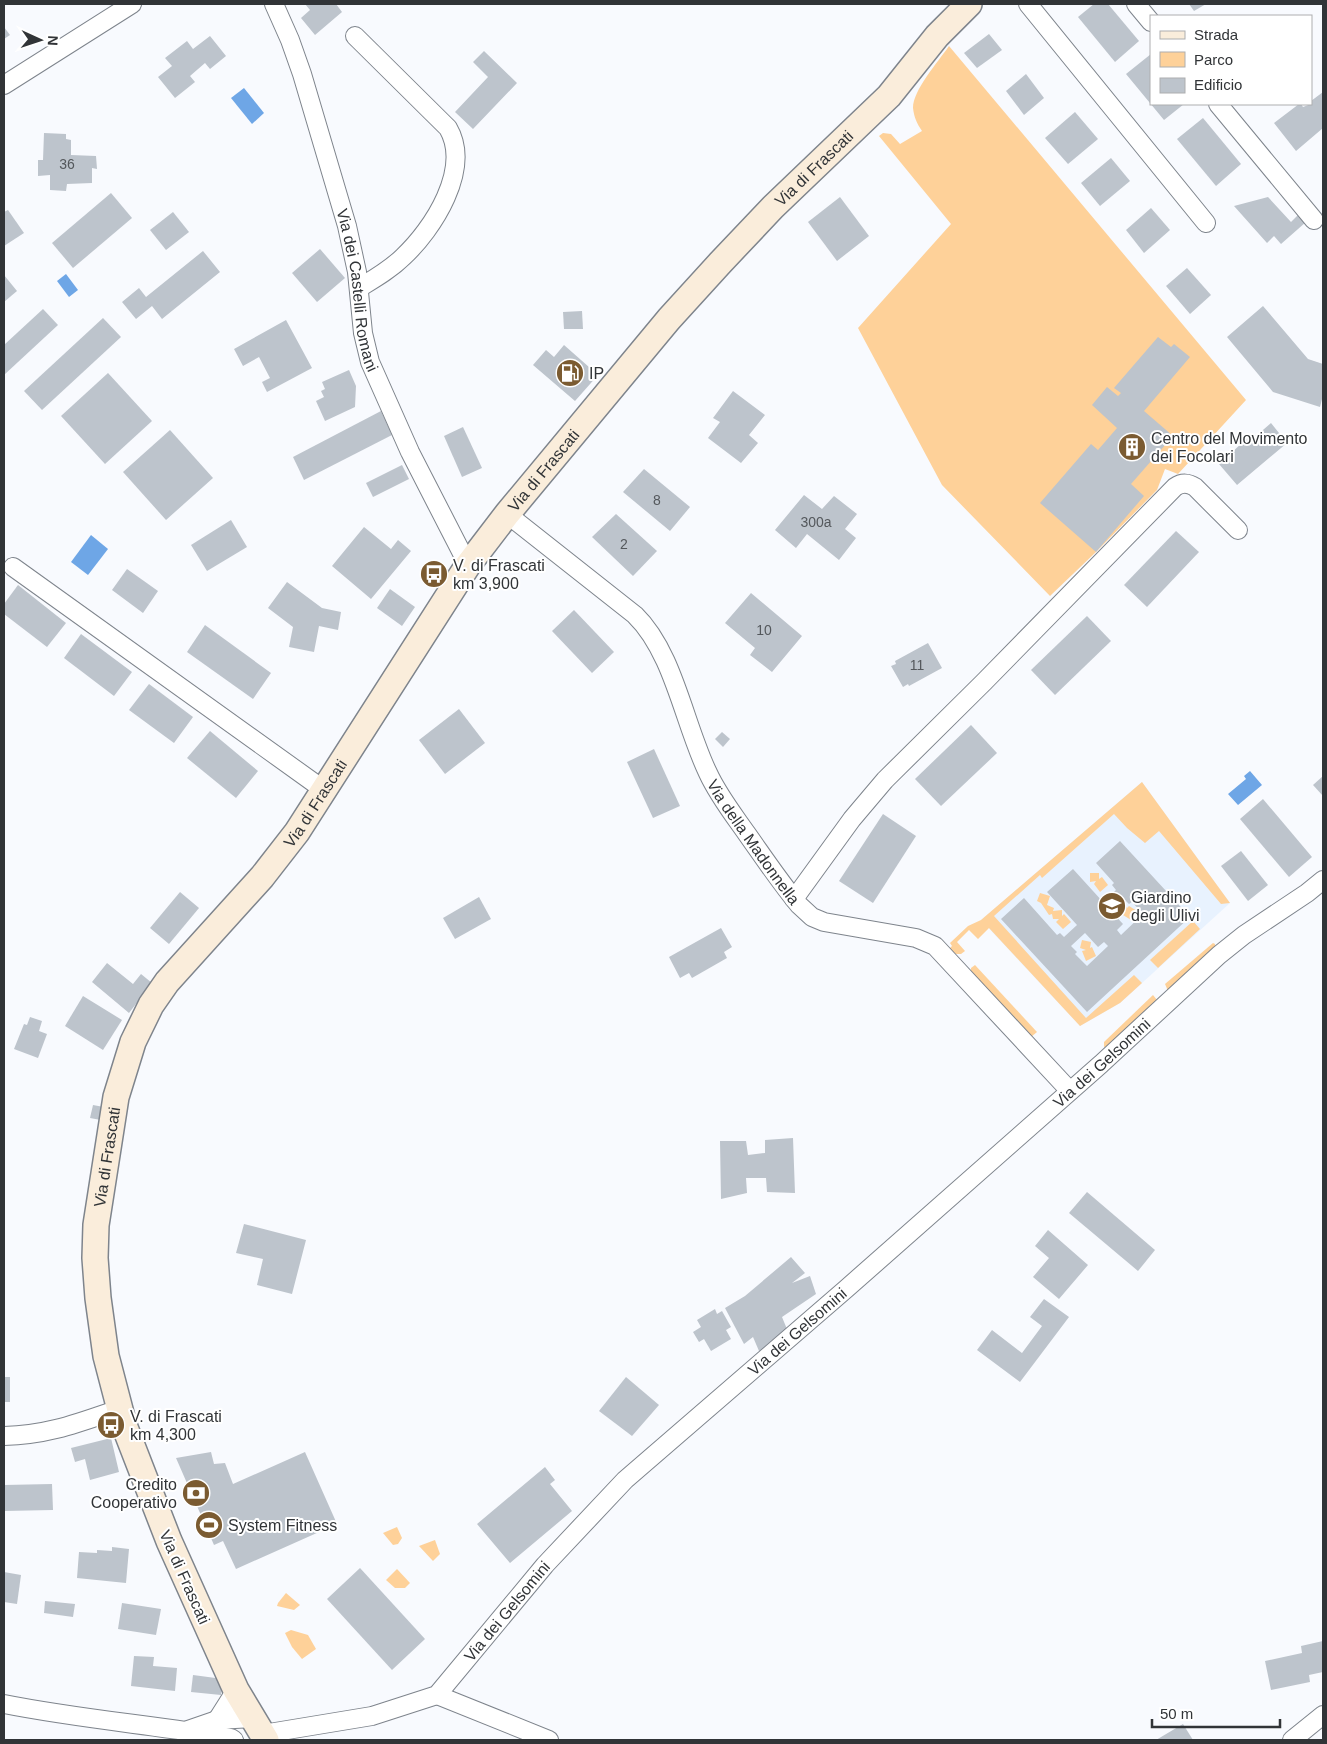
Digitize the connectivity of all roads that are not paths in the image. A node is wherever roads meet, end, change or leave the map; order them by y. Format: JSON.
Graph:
{"nodes":[{"id":1,"x":132,"y":4,"type":"edge"},
{"id":2,"x":274,"y":4,"type":"edge"},
{"id":3,"x":969,"y":4,"type":"edge"},
{"id":4,"x":1028,"y":4,"type":"edge"},
{"id":5,"x":1136,"y":4,"type":"edge"},
{"id":6,"x":1150,"y":21,"type":"edge"},
{"id":7,"x":355,"y":36,"type":"dead end"},
{"id":8,"x":4,"y":85,"type":"edge"},
{"id":9,"x":1219,"y":105,"type":"edge"},
{"id":10,"x":1314,"y":220,"type":"dead end"},
{"id":11,"x":1206,"y":223,"type":"dead end"},
{"id":12,"x":359,"y":288,"type":"junction"},
{"id":13,"x":507,"y":514,"type":"junction"},
{"id":14,"x":1238,"y":530,"type":"dead end"},
{"id":15,"x":468,"y":566,"type":"junction"},
{"id":16,"x":13,"y":567,"type":"dead end"},
{"id":17,"x":324,"y":790,"type":"junction"},
{"id":18,"x":1323,"y":880,"type":"edge"},
{"id":19,"x":794,"y":899,"type":"junction"},
{"id":20,"x":1070,"y":1091,"type":"junction"},
{"id":21,"x":119,"y":1409,"type":"junction"},
{"id":22,"x":4,"y":1436,"type":"edge"},
{"id":23,"x":236,"y":1690,"type":"junction"},
{"id":24,"x":437,"y":1695,"type":"junction"},
{"id":25,"x":4,"y":1704,"type":"edge"},
{"id":26,"x":1323,"y":1715,"type":"edge"},
{"id":27,"x":217,"y":1720,"type":"junction"},
{"id":28,"x":187,"y":1730,"type":"junction"},
{"id":29,"x":260,"y":1731,"type":"edge"},
{"id":30,"x":234,"y":1740,"type":"edge"},
{"id":31,"x":549,"y":1740,"type":"edge"},
{"id":32,"x":1292,"y":1740,"type":"edge"}],
"edges":[{"from":1,"to":8,"type":"street"},
{"from":2,"to":12,"type":"street","name":"Via dei Castelli Romani"},
{"from":3,"to":13,"type":"main road","name":"Via di Frascati"},
{"from":4,"to":11,"type":"street"},
{"from":5,"to":6,"type":"street"},
{"from":7,"to":12,"type":"street"},
{"from":9,"to":10,"type":"street"},
{"from":12,"to":15,"type":"street","name":"Via dei Castelli Romani"},
{"from":13,"to":15,"type":"main road","name":"Via di Frascati"},
{"from":13,"to":19,"type":"street","name":"Via della Madonnella"},
{"from":14,"to":19,"type":"street"},
{"from":15,"to":17,"type":"main road","name":"Via di Frascati"},
{"from":16,"to":17,"type":"street"},
{"from":17,"to":21,"type":"main road","name":"Via di Frascati"},
{"from":18,"to":20,"type":"street","name":"Via dei Gelsomini"},
{"from":19,"to":20,"type":"street","name":"Via della Madonnella"},
{"from":20,"to":24,"type":"street","name":"Via dei Gelsomini"},
{"from":21,"to":22,"type":"street"},
{"from":21,"to":23,"type":"main road","name":"Via di Frascati"},
{"from":23,"to":27,"type":"street"},
{"from":23,"to":29,"type":"main road","name":"Via di Frascati"},
{"from":24,"to":29,"type":"street"},
{"from":24,"to":31,"type":"street"},
{"from":25,"to":28,"type":"street"},
{"from":26,"to":32,"type":"street"},
{"from":27,"to":28,"type":"street"},
{"from":27,"to":29,"type":"street"},
{"from":28,"to":30,"type":"street"}]}
